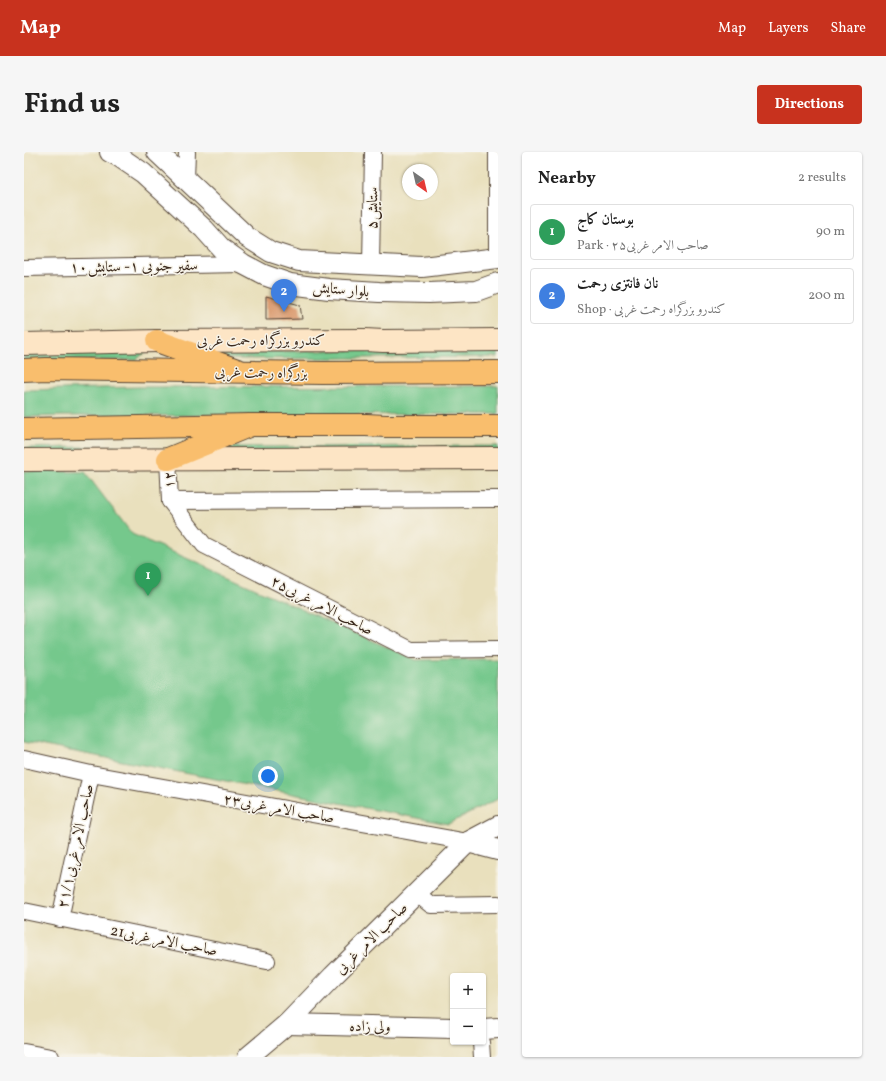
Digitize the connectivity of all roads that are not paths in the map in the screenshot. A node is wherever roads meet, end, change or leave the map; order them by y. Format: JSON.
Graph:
{"nodes":[{"id":1,"x":110,"y":152,"type":"edge"},
{"id":2,"x":157,"y":152,"type":"edge"},
{"id":3,"x":187,"y":152,"type":"edge"},
{"id":4,"x":373,"y":152,"type":"edge"},
{"id":5,"x":497,"y":152,"type":"edge"},
{"id":6,"x":186,"y":179,"type":"junction"},
{"id":7,"x":497,"y":258,"type":"edge"},
{"id":8,"x":468,"y":262,"type":"junction"},
{"id":9,"x":243,"y":264,"type":"junction"},
{"id":10,"x":371,"y":265,"type":"junction"},
{"id":11,"x":24,"y":268,"type":"edge"},
{"id":12,"x":498,"y":284,"type":"edge"},
{"id":13,"x":471,"y":291,"type":"junction"},
{"id":14,"x":498,"y":340,"type":"edge"},
{"id":15,"x":157,"y":341,"type":"junction"},
{"id":16,"x":24,"y":344,"type":"edge"},
{"id":17,"x":24,"y":370,"type":"edge"},
{"id":18,"x":245,"y":372,"type":"junction"},
{"id":19,"x":498,"y":372,"type":"edge"},
{"id":20,"x":252,"y":425,"type":"junction"},
{"id":21,"x":498,"y":426,"type":"edge"},
{"id":22,"x":24,"y":429,"type":"edge"},
{"id":23,"x":498,"y":458,"type":"edge"},
{"id":24,"x":168,"y":459,"type":"junction"},
{"id":25,"x":24,"y":460,"type":"edge"},
{"id":26,"x":498,"y":499,"type":"edge"},
{"id":27,"x":170,"y":501,"type":"junction"},
{"id":28,"x":498,"y":649,"type":"edge"},
{"id":29,"x":24,"y":759,"type":"edge"},
{"id":30,"x":91,"y":774,"type":"junction"},
{"id":31,"x":498,"y":826,"type":"edge"},
{"id":32,"x":468,"y":842,"type":"junction"},
{"id":33,"x":498,"y":850,"type":"edge"},
{"id":34,"x":416,"y":893,"type":"junction"},
{"id":35,"x":498,"y":904,"type":"edge"},
{"id":36,"x":24,"y":912,"type":"edge"},
{"id":37,"x":60,"y":919,"type":"junction"},
{"id":38,"x":267,"y":961,"type":"dead end"},
{"id":39,"x":287,"y":1024,"type":"junction"},
{"id":40,"x":450,"y":1028,"type":"edge"},
{"id":41,"x":498,"y":1028,"type":"edge"},
{"id":42,"x":486,"y":1029,"type":"edge"},
{"id":43,"x":481,"y":1045,"type":"edge"},
{"id":44,"x":24,"y":1052,"type":"edge"},
{"id":45,"x":52,"y":1057,"type":"edge"},
{"id":46,"x":248,"y":1057,"type":"edge"},
{"id":47,"x":482,"y":1057,"type":"edge"}],
"edges":[{"from":1,"to":9,"type":"street","name":"بلوار ستایش"},
{"from":2,"to":6,"type":"street","name":"بلوار ستایش"},
{"from":3,"to":6,"type":"street"},
{"from":4,"to":10,"type":"street","name":"ستایش۵"},
{"from":5,"to":7,"type":"street"},
{"from":6,"to":10,"type":"street","name":"بلوار ستایش"},
{"from":7,"to":8,"type":"street","name":"بلوار ستایش"},
{"from":8,"to":10,"type":"street","name":"بلوار ستایش"},
{"from":8,"to":13,"type":"street"},
{"from":9,"to":11,"type":"street","name":"سفیر جنوبی ۱- ستایش۱۰"},
{"from":9,"to":13,"type":"street","name":"بلوار ستایش"},
{"from":12,"to":13,"type":"street","name":"بلوار ستایش"},
{"from":14,"to":15,"type":"main road","name":"کندرو بزرگراه رحمت غربی"},
{"from":15,"to":16,"type":"main road","name":"کندرو بزرگراه رحمت غربی"},
{"from":15,"to":18,"type":"main road"},
{"from":17,"to":18,"type":"main road","name":"بزرگراه رحمت غربی"},
{"from":18,"to":19,"type":"main road","name":"بزرگراه رحمت غربی"},
{"from":20,"to":21,"type":"main road"},
{"from":20,"to":22,"type":"main road"},
{"from":20,"to":24,"type":"main road"},
{"from":23,"to":24,"type":"main road"},
{"from":24,"to":25,"type":"main road"},
{"from":24,"to":27,"type":"street","name":"۱۲"},
{"from":26,"to":27,"type":"street"},
{"from":27,"to":28,"type":"street","name":"صاحب الامر غربی۲۵"},
{"from":29,"to":30,"type":"street","name":"صاحب الامر غربی۲۳"},
{"from":30,"to":32,"type":"street","name":"صاحب الامر غربی۲۳"},
{"from":30,"to":37,"type":"street","name":"صاحب الامر غربی۲۱/۱"},
{"from":31,"to":32,"type":"street","name":"صاحب الامر غربی"},
{"from":32,"to":33,"type":"street"},
{"from":32,"to":34,"type":"street","name":"صاحب الامر غربی"},
{"from":34,"to":35,"type":"street"},
{"from":34,"to":39,"type":"street","name":"صاحب الامر غربی"},
{"from":36,"to":37,"type":"street","name":"21صاحب الامر غربی"},
{"from":37,"to":38,"type":"street","name":"21صاحب الامر غربی"},
{"from":39,"to":40,"type":"street","name":"ولی زاده"},
{"from":39,"to":46,"type":"street","name":"صاحب الامر غربی"},
{"from":41,"to":42,"type":"street"},
{"from":43,"to":47,"type":"street"},
{"from":44,"to":45,"type":"street"}]}
